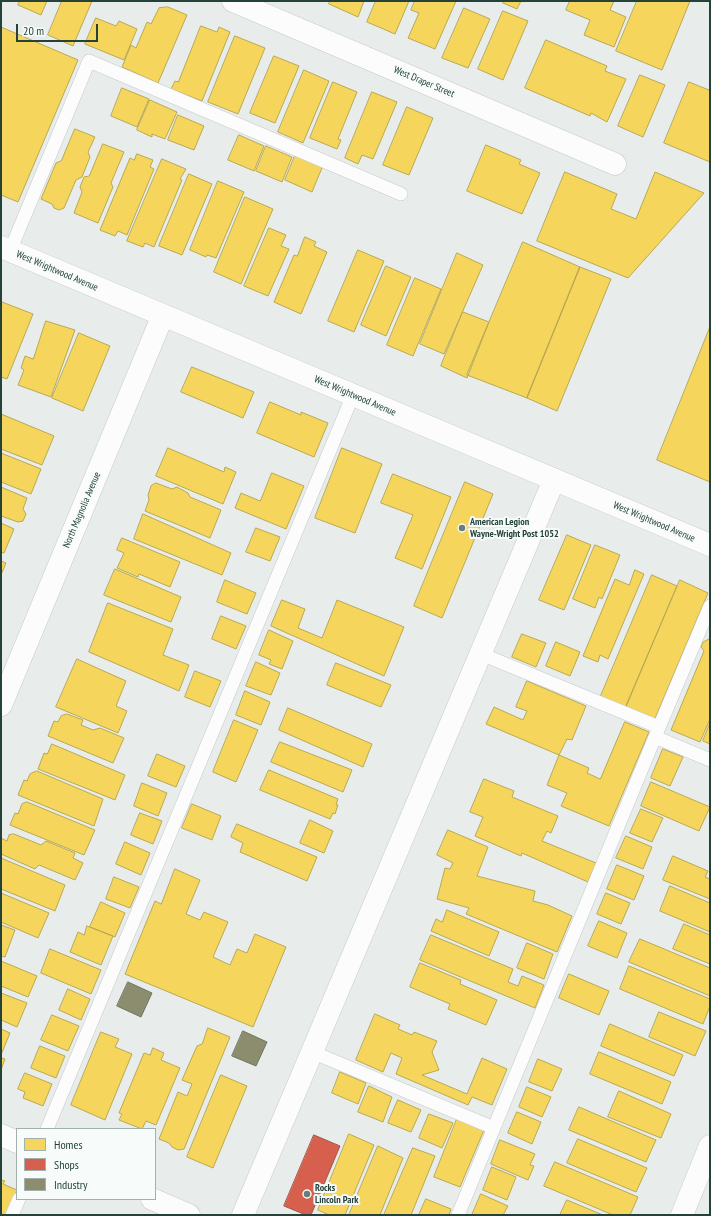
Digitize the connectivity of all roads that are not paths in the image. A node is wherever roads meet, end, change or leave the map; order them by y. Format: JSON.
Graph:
{"nodes":[{"id":1,"x":232,"y":1,"type":"edge"},
{"id":2,"x":615,"y":164,"type":"dead end"},
{"id":3,"x":401,"y":194,"type":"dead end"},
{"id":4,"x":6,"y":249,"type":"edge"},
{"id":5,"x":163,"y":315,"type":"junction"},
{"id":6,"x":353,"y":395,"type":"junction"},
{"id":7,"x":554,"y":480,"type":"junction"},
{"id":8,"x":710,"y":545,"type":"edge"},
{"id":9,"x":710,"y":606,"type":"edge"},
{"id":10,"x":481,"y":654,"type":"junction"},
{"id":11,"x":1,"y":704,"type":"edge"},
{"id":12,"x":657,"y":732,"type":"junction"},
{"id":13,"x":710,"y":760,"type":"edge"},
{"id":14,"x":312,"y":1052,"type":"junction"},
{"id":15,"x":47,"y":1128,"type":"edge"},
{"id":16,"x":494,"y":1128,"type":"junction"},
{"id":17,"x":1,"y":1135,"type":"edge"},
{"id":18,"x":16,"y":1142,"type":"edge"},
{"id":19,"x":710,"y":1146,"type":"edge"},
{"id":20,"x":19,"y":1200,"type":"edge"},
{"id":21,"x":154,"y":1200,"type":"edge"},
{"id":22,"x":12,"y":1215,"type":"edge"},
{"id":23,"x":190,"y":1215,"type":"edge"},
{"id":24,"x":243,"y":1215,"type":"edge"},
{"id":25,"x":458,"y":1215,"type":"edge"},
{"id":26,"x":682,"y":1215,"type":"edge"}],
"edges":[{"from":1,"to":2,"type":"street","name":"West Draper Street"},
{"from":3,"to":4,"type":"lane"},
{"from":4,"to":5,"type":"street","name":"West Wrightwood Avenue"},
{"from":5,"to":6,"type":"street","name":"West Wrightwood Avenue"},
{"from":5,"to":11,"type":"street","name":"North Magnolia Avenue"},
{"from":6,"to":7,"type":"street","name":"West Wrightwood Avenue"},
{"from":6,"to":15,"type":"lane"},
{"from":7,"to":8,"type":"street","name":"West Wrightwood Avenue"},
{"from":7,"to":10,"type":"street"},
{"from":9,"to":12,"type":"lane"},
{"from":10,"to":12,"type":"lane"},
{"from":10,"to":14,"type":"street"},
{"from":12,"to":13,"type":"lane"},
{"from":12,"to":16,"type":"lane"},
{"from":14,"to":16,"type":"lane"},
{"from":14,"to":24,"type":"street"},
{"from":16,"to":25,"type":"lane"},
{"from":17,"to":18,"type":"street"},
{"from":19,"to":26,"type":"street"},
{"from":20,"to":22,"type":"lane"},
{"from":21,"to":23,"type":"street"}]}
